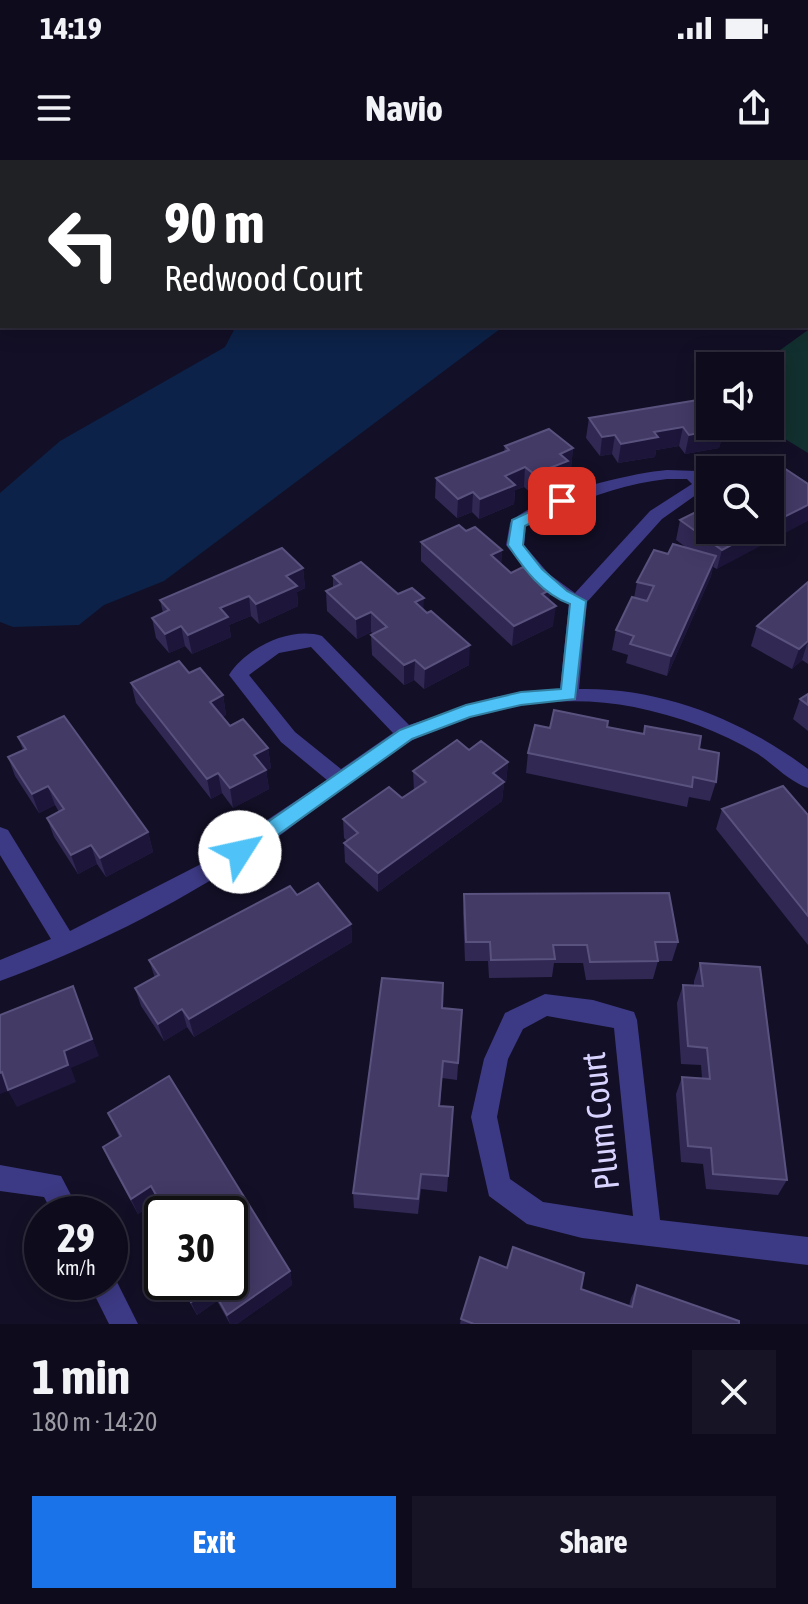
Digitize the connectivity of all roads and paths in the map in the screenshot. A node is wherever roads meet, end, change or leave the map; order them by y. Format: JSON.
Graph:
{"nodes":[{"id":1,"x":578,"y":601,"type":"junction"},
{"id":2,"x":569,"y":695,"type":"junction"},
{"id":3,"x":406,"y":734,"type":"junction"},
{"id":4,"x":341,"y":780,"type":"junction"},
{"id":5,"x":808,"y":780,"type":"edge"},
{"id":6,"x":0,"y":836,"type":"edge"},
{"id":7,"x":66,"y":944,"type":"junction"},
{"id":8,"x":0,"y":971,"type":"edge"},
{"id":9,"x":0,"y":1178,"type":"edge"},
{"id":10,"x":58,"y":1196,"type":"edge"},
{"id":11,"x":648,"y":1231,"type":"junction"},
{"id":12,"x":808,"y":1251,"type":"edge"},
{"id":13,"x":111,"y":1300,"type":"edge"},
{"id":14,"x":124,"y":1324,"type":"edge"}],
"edges":[{"from":1,"to":1,"type":"street"},
{"from":1,"to":2,"type":"street"},
{"from":2,"to":3,"type":"street"},
{"from":2,"to":5,"type":"street"},
{"from":3,"to":4,"type":"street"},
{"from":3,"to":4,"type":"street"},
{"from":4,"to":7,"type":"street"},
{"from":6,"to":7,"type":"street"},
{"from":7,"to":8,"type":"street"},
{"from":9,"to":10,"type":"street"},
{"from":11,"to":11,"type":"street","name":"Plum Court"},
{"from":11,"to":12,"type":"street","name":"Plum Court"},
{"from":13,"to":14,"type":"street"}]}
